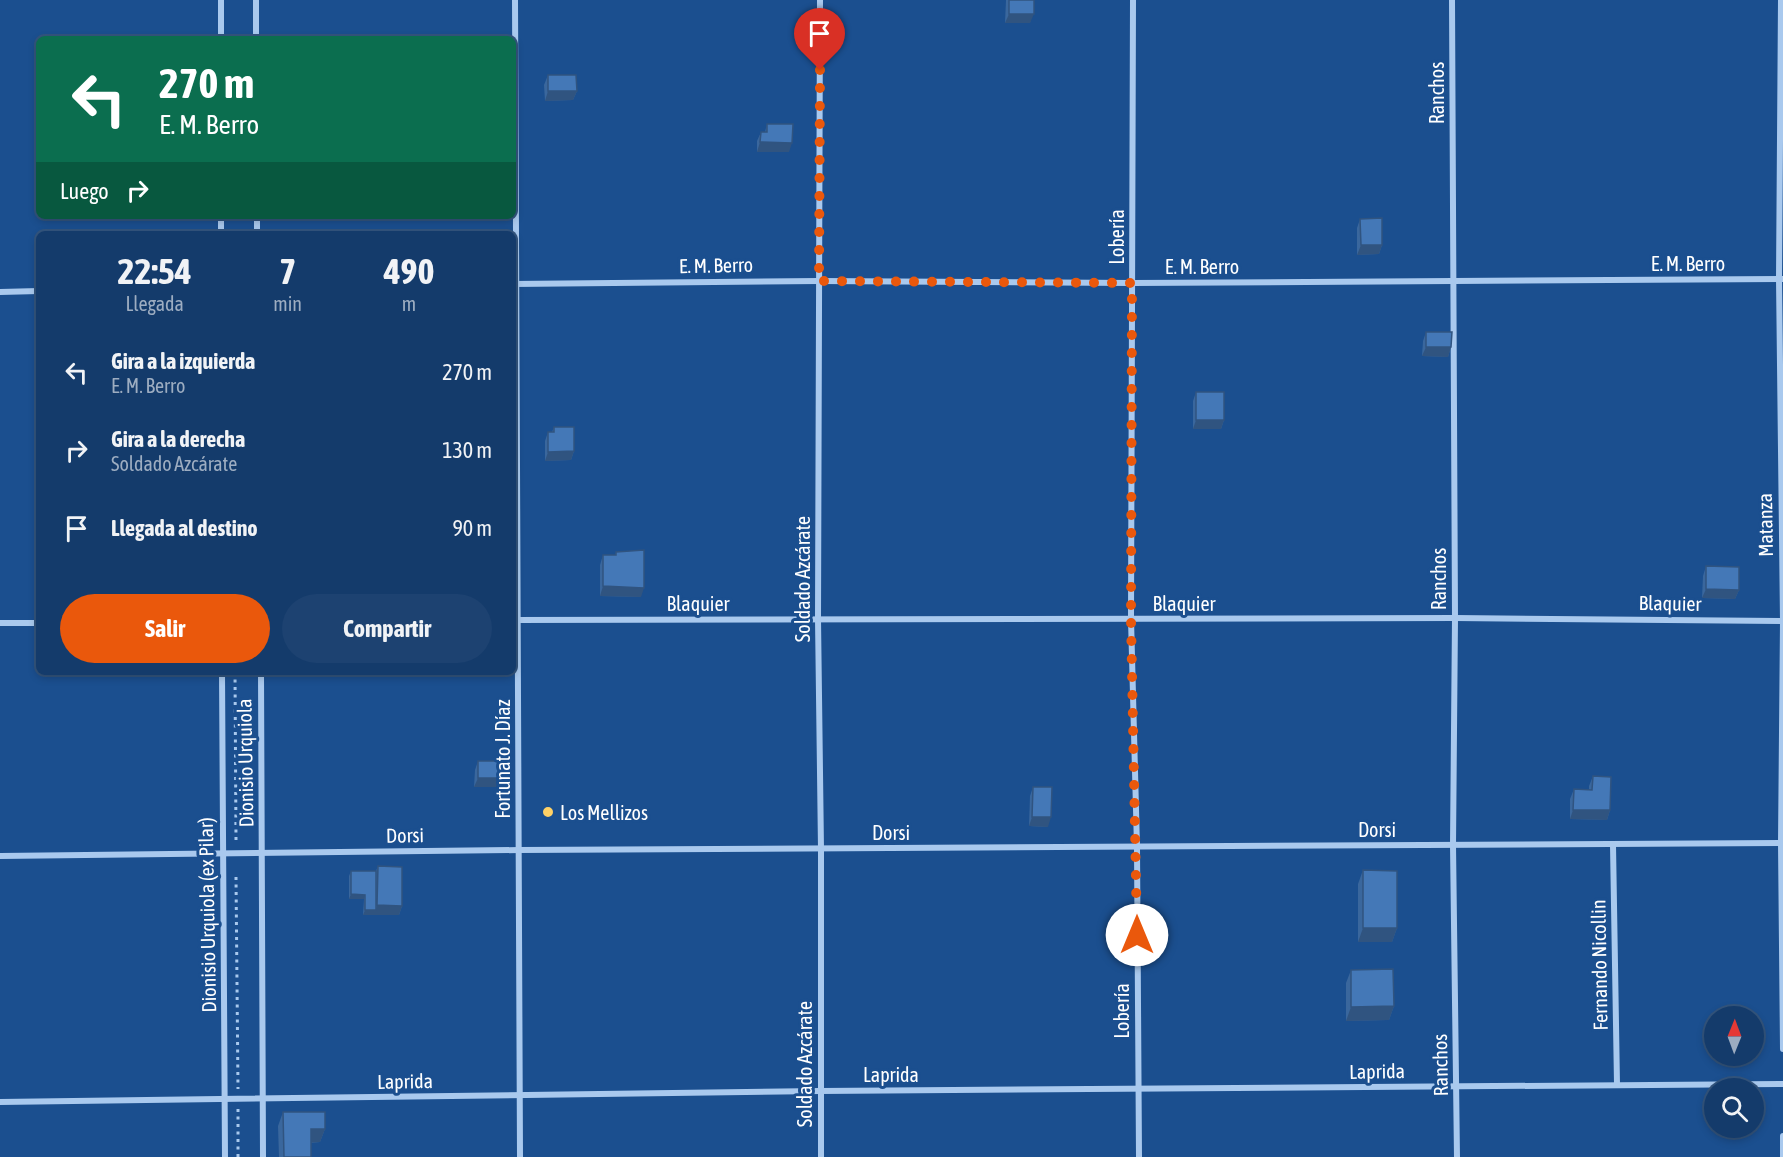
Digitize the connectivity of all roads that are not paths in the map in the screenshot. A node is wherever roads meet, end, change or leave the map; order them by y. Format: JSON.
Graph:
{"nodes":[{"id":1,"x":221,"y":0,"type":"edge"},
{"id":2,"x":256,"y":0,"type":"edge"},
{"id":3,"x":514,"y":0,"type":"edge"},
{"id":4,"x":820,"y":0,"type":"edge"},
{"id":5,"x":1133,"y":0,"type":"edge"},
{"id":6,"x":1452,"y":0,"type":"edge"},
{"id":7,"x":1781,"y":0,"type":"edge"},
{"id":8,"x":221,"y":36,"type":"edge"},
{"id":9,"x":256,"y":36,"type":"edge"},
{"id":10,"x":514,"y":36,"type":"edge"},
{"id":11,"x":1781,"y":279,"type":"edge"},
{"id":12,"x":819,"y":281,"type":"junction"},
{"id":13,"x":1454,"y":281,"type":"junction"},
{"id":14,"x":1132,"y":283,"type":"junction"},
{"id":15,"x":516,"y":284,"type":"edge"},
{"id":16,"x":36,"y":291,"type":"edge"},
{"id":17,"x":0,"y":292,"type":"edge"},
{"id":18,"x":1455,"y":618,"type":"junction"},
{"id":19,"x":818,"y":619,"type":"junction"},
{"id":20,"x":1131,"y":619,"type":"junction"},
{"id":21,"x":516,"y":620,"type":"edge"},
{"id":22,"x":1783,"y":621,"type":"edge"},
{"id":23,"x":0,"y":623,"type":"edge"},
{"id":24,"x":36,"y":623,"type":"edge"},
{"id":25,"x":222,"y":675,"type":"edge"},
{"id":26,"x":261,"y":675,"type":"edge"},
{"id":27,"x":1782,"y":843,"type":"edge"},
{"id":28,"x":1453,"y":844,"type":"junction"},
{"id":29,"x":1613,"y":845,"type":"junction"},
{"id":30,"x":1137,"y":847,"type":"junction"},
{"id":31,"x":821,"y":849,"type":"junction"},
{"id":32,"x":519,"y":850,"type":"junction"},
{"id":33,"x":223,"y":853,"type":"junction"},
{"id":34,"x":262,"y":853,"type":"junction"},
{"id":35,"x":0,"y":856,"type":"edge"},
{"id":36,"x":1783,"y":1049,"type":"edge"},
{"id":37,"x":1617,"y":1084,"type":"junction"},
{"id":38,"x":1783,"y":1084,"type":"edge"},
{"id":39,"x":1457,"y":1086,"type":"junction"},
{"id":40,"x":1138,"y":1089,"type":"junction"},
{"id":41,"x":820,"y":1091,"type":"junction"},
{"id":42,"x":519,"y":1096,"type":"junction"},
{"id":43,"x":263,"y":1099,"type":"junction"},
{"id":44,"x":225,"y":1100,"type":"junction"},
{"id":45,"x":0,"y":1102,"type":"edge"},
{"id":46,"x":1783,"y":1136,"type":"edge"},
{"id":47,"x":225,"y":1157,"type":"edge"},
{"id":48,"x":263,"y":1157,"type":"edge"},
{"id":49,"x":520,"y":1157,"type":"edge"},
{"id":50,"x":821,"y":1157,"type":"edge"},
{"id":51,"x":1139,"y":1157,"type":"edge"},
{"id":52,"x":1457,"y":1157,"type":"edge"},
{"id":53,"x":1783,"y":1157,"type":"edge"}],
"edges":[{"from":1,"to":8,"type":"street"},
{"from":2,"to":9,"type":"street"},
{"from":3,"to":10,"type":"street","name":"Fortunato J. Díaz"},
{"from":4,"to":12,"type":"street","name":"Soldado Azcárate"},
{"from":5,"to":14,"type":"street","name":"Lobería"},
{"from":6,"to":13,"type":"street","name":"Ranchos"},
{"from":7,"to":11,"type":"street","name":"Matanza"},
{"from":11,"to":13,"type":"street","name":"E. M. Berro"},
{"from":11,"to":22,"type":"street","name":"Matanza"},
{"from":12,"to":14,"type":"street","name":"E. M. Berro"},
{"from":12,"to":15,"type":"street","name":"E. M. Berro"},
{"from":12,"to":19,"type":"street","name":"Soldado Azcárate"},
{"from":13,"to":14,"type":"street","name":"E. M. Berro"},
{"from":13,"to":18,"type":"street","name":"Ranchos"},
{"from":14,"to":20,"type":"street","name":"Lobería"},
{"from":16,"to":17,"type":"street"},
{"from":18,"to":20,"type":"street","name":"Blaquier"},
{"from":18,"to":22,"type":"street","name":"Blaquier"},
{"from":18,"to":28,"type":"street","name":"Ranchos"},
{"from":19,"to":20,"type":"street","name":"Blaquier"},
{"from":19,"to":21,"type":"street","name":"Blaquier"},
{"from":19,"to":31,"type":"street","name":"Soldado Azcárate"},
{"from":20,"to":30,"type":"street","name":"Lobería"},
{"from":21,"to":32,"type":"street","name":"Fortunato J. Díaz"},
{"from":22,"to":27,"type":"street","name":"Matanza"},
{"from":23,"to":24,"type":"street"},
{"from":25,"to":33,"type":"street","name":"Dionisio Urquiola (ex Pilar)"},
{"from":26,"to":34,"type":"street","name":"Dionisio Urquiola"},
{"from":27,"to":29,"type":"street","name":"Dorsi"},
{"from":27,"to":36,"type":"street","name":"Matanza"},
{"from":28,"to":29,"type":"street","name":"Dorsi"},
{"from":28,"to":30,"type":"street","name":"Dorsi"},
{"from":28,"to":39,"type":"street","name":"Ranchos"},
{"from":29,"to":37,"type":"street","name":"Fernando Nicollin"},
{"from":30,"to":31,"type":"street","name":"Dorsi"},
{"from":30,"to":40,"type":"street","name":"Lobería"},
{"from":31,"to":32,"type":"street","name":"Dorsi"},
{"from":31,"to":41,"type":"street","name":"Soldado Azcárate"},
{"from":32,"to":34,"type":"street","name":"Dorsi"},
{"from":32,"to":42,"type":"street","name":"Fortunato J. Díaz"},
{"from":33,"to":34,"type":"street","name":"Dorsi"},
{"from":33,"to":35,"type":"street","name":"Dorsi"},
{"from":33,"to":44,"type":"street","name":"Dionisio Urquiola (ex Pilar)"},
{"from":34,"to":43,"type":"street"},
{"from":37,"to":38,"type":"street","name":"Laprida"},
{"from":37,"to":39,"type":"street","name":"Laprida"},
{"from":39,"to":40,"type":"street","name":"Laprida"},
{"from":39,"to":52,"type":"street","name":"Ranchos"},
{"from":40,"to":41,"type":"street","name":"Laprida"},
{"from":40,"to":51,"type":"street","name":"Lobería"},
{"from":41,"to":42,"type":"street","name":"Laprida"},
{"from":41,"to":50,"type":"street","name":"Soldado Azcárate"},
{"from":42,"to":43,"type":"street","name":"Laprida"},
{"from":42,"to":49,"type":"street","name":"Fortunato J. Díaz"},
{"from":43,"to":44,"type":"street","name":"Laprida"},
{"from":43,"to":48,"type":"street"},
{"from":44,"to":45,"type":"street","name":"Laprida"},
{"from":44,"to":47,"type":"street","name":"Dionisio Urquiola (ex Pilar)"},
{"from":46,"to":53,"type":"street"}]}
